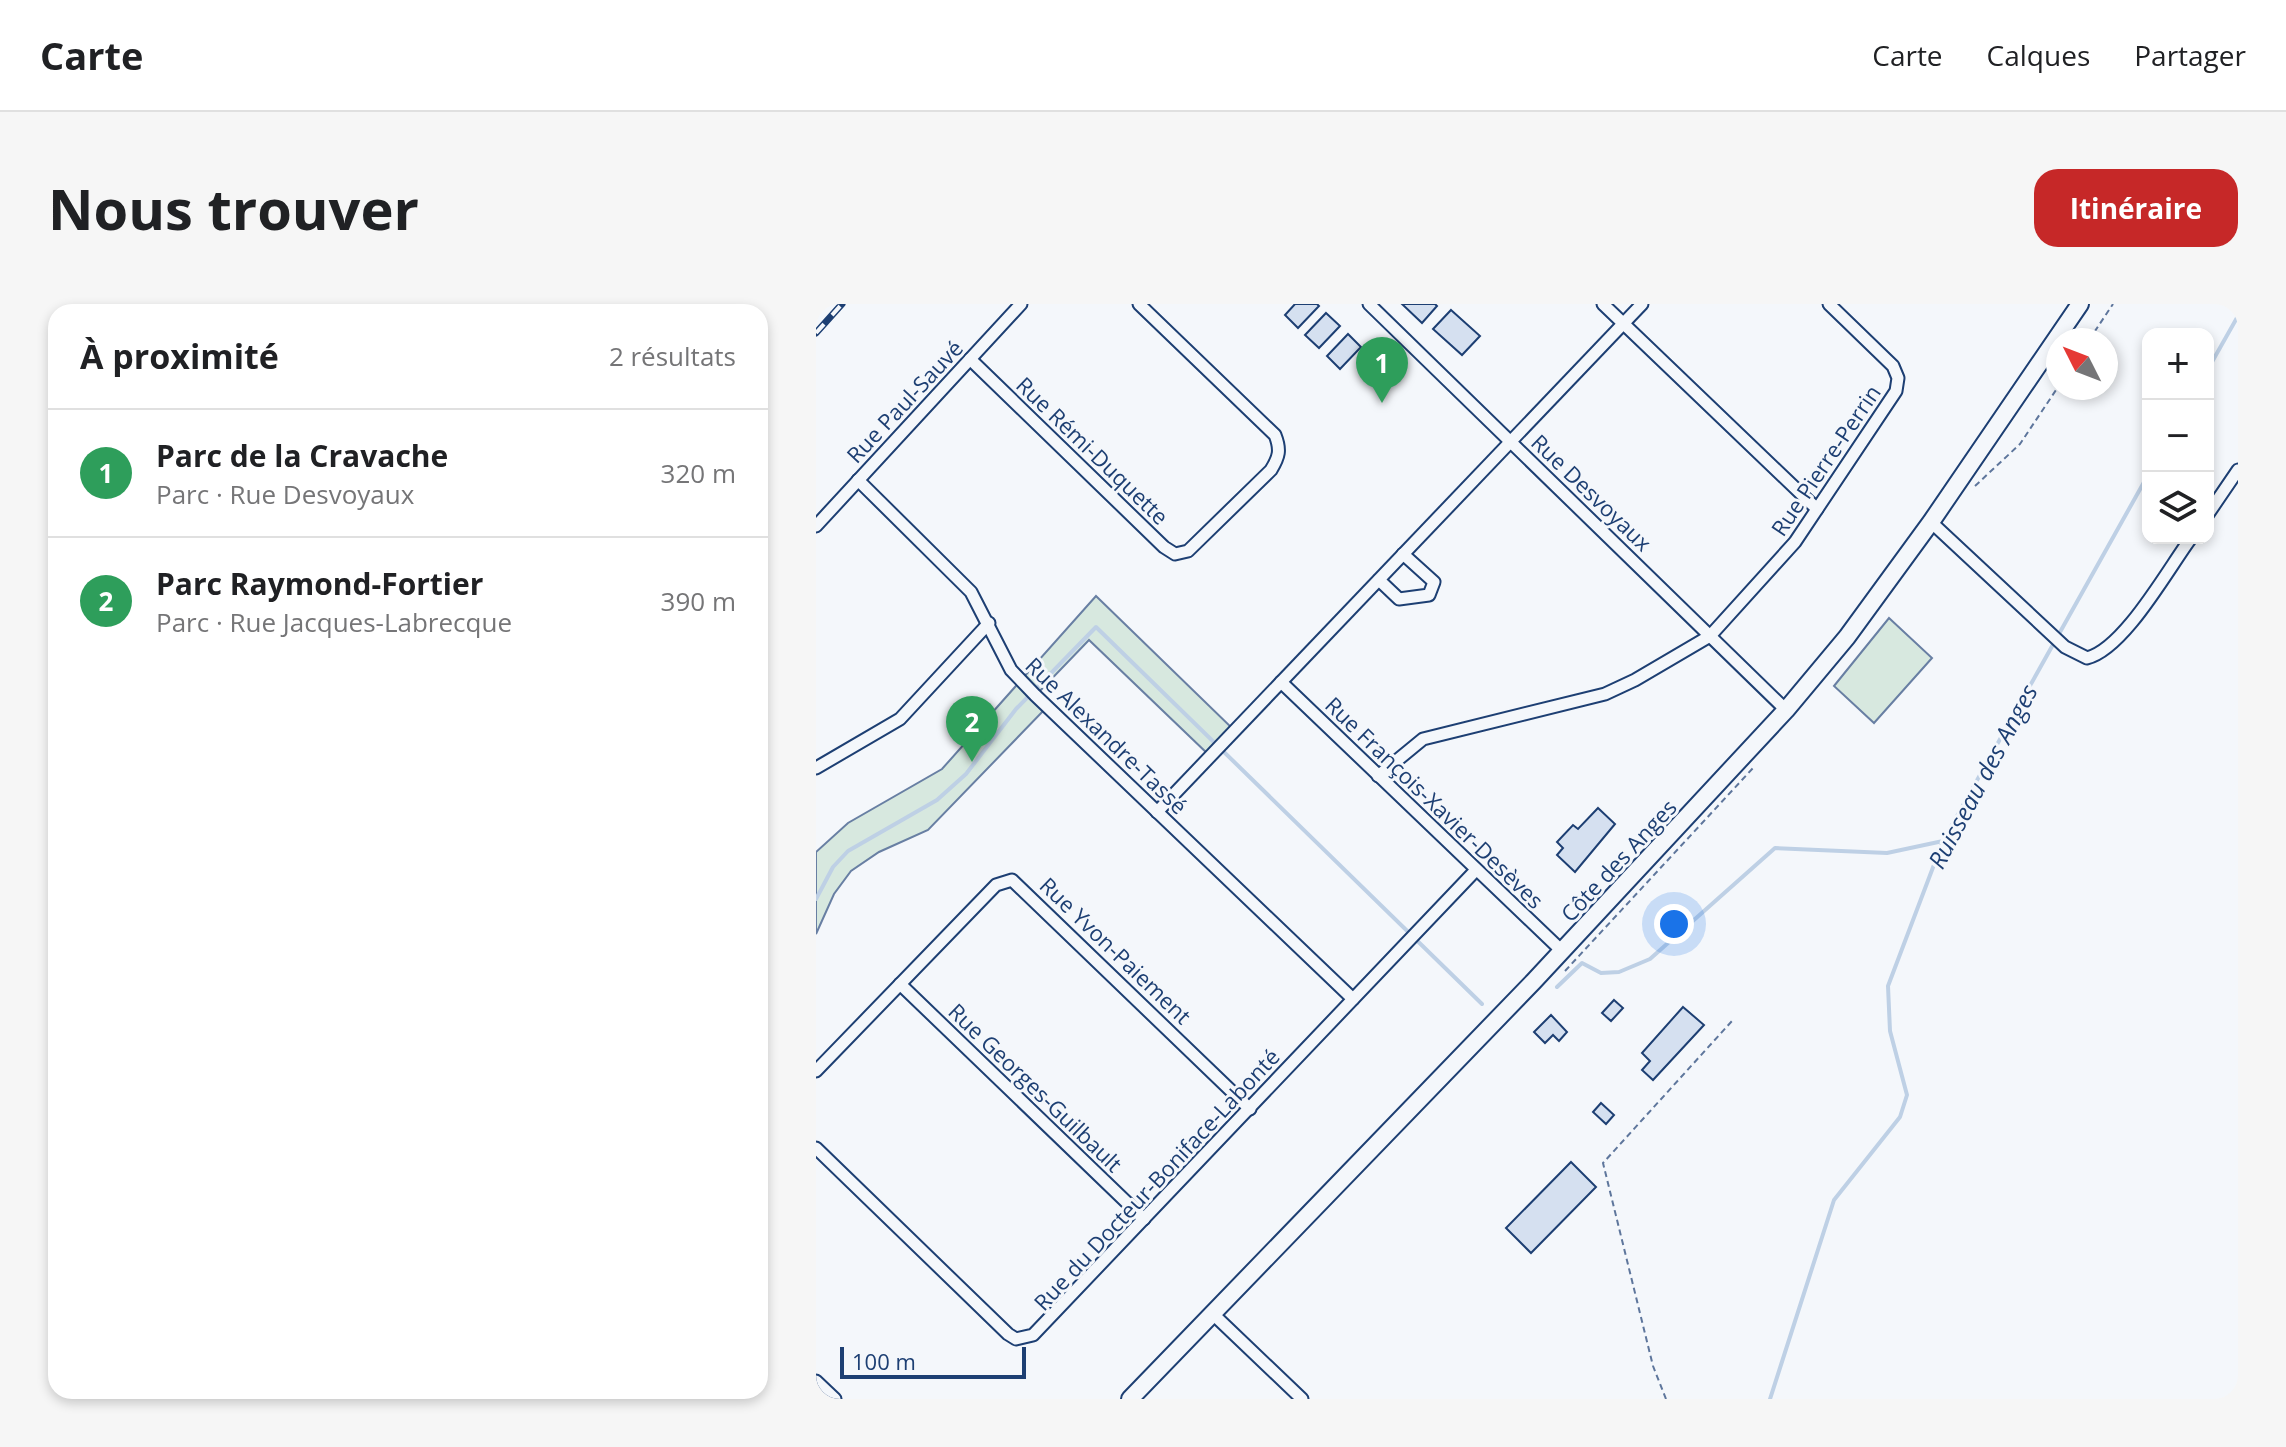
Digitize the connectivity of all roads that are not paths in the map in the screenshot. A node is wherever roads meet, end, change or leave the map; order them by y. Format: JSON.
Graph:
{"nodes":[{"id":1,"x":1021,"y":304,"type":"edge"},
{"id":2,"x":1139,"y":304,"type":"edge"},
{"id":3,"x":1369,"y":304,"type":"edge"},
{"id":4,"x":1603,"y":304,"type":"edge"},
{"id":5,"x":1642,"y":304,"type":"edge"},
{"id":6,"x":1829,"y":304,"type":"edge"},
{"id":7,"x":2080,"y":304,"type":"edge"},
{"id":8,"x":1623,"y":324,"type":"junction"},
{"id":9,"x":970,"y":359,"type":"junction"},
{"id":10,"x":1511,"y":442,"type":"junction"},
{"id":11,"x":2238,"y":470,"type":"edge"},
{"id":12,"x":858,"y":480,"type":"junction"},
{"id":13,"x":2214,"y":505,"type":"edge"},
{"id":14,"x":1817,"y":509,"type":"junction"},
{"id":15,"x":1931,"y":522,"type":"junction"},
{"id":16,"x":816,"y":526,"type":"edge"},
{"id":17,"x":2187,"y":544,"type":"edge"},
{"id":18,"x":1403,"y":554,"type":"junction"},
{"id":19,"x":1379,"y":580,"type":"junction"},
{"id":20,"x":989,"y":623,"type":"junction"},
{"id":21,"x":1710,"y":636,"type":"junction"},
{"id":22,"x":1281,"y":682,"type":"junction"},
{"id":23,"x":1786,"y":710,"type":"junction"},
{"id":24,"x":816,"y":768,"type":"edge"},
{"id":25,"x":1378,"y":776,"type":"junction"},
{"id":26,"x":1157,"y":812,"type":"junction"},
{"id":27,"x":1476,"y":870,"type":"junction"},
{"id":28,"x":1562,"y":951,"type":"junction"},
{"id":29,"x":900,"y":984,"type":"junction"},
{"id":30,"x":1353,"y":999,"type":"junction"},
{"id":31,"x":816,"y":1071,"type":"edge"},
{"id":32,"x":1250,"y":1109,"type":"junction"},
{"id":33,"x":816,"y":1148,"type":"edge"},
{"id":34,"x":1144,"y":1219,"type":"junction"},
{"id":35,"x":1213,"y":1314,"type":"junction"},
{"id":36,"x":816,"y":1381,"type":"edge"},
{"id":37,"x":835,"y":1399,"type":"edge"},
{"id":38,"x":1130,"y":1399,"type":"edge"},
{"id":39,"x":1302,"y":1399,"type":"edge"}],
"edges":[{"from":1,"to":9,"type":"street","name":"Rue Paul-Sauvé"},
{"from":2,"to":9,"type":"street","name":"Rue Rémi-Duquette"},
{"from":3,"to":10,"type":"street","name":"Rue Desvoyaux"},
{"from":4,"to":8,"type":"street"},
{"from":5,"to":8,"type":"street"},
{"from":6,"to":14,"type":"street","name":"Rue Pierre-Perrin"},
{"from":7,"to":15,"type":"street","name":"Côte des Anges"},
{"from":8,"to":10,"type":"street"},
{"from":8,"to":14,"type":"street"},
{"from":9,"to":12,"type":"street","name":"Rue Paul-Sauvé"},
{"from":10,"to":18,"type":"street"},
{"from":10,"to":21,"type":"street","name":"Rue Desvoyaux"},
{"from":11,"to":13,"type":"street"},
{"from":12,"to":16,"type":"street","name":"Rue Paul-Sauvé"},
{"from":12,"to":20,"type":"street","name":"Rue Alexandre-Tassé"},
{"from":14,"to":21,"type":"street","name":"Rue Pierre-Perrin"},
{"from":15,"to":17,"type":"street"},
{"from":15,"to":23,"type":"street","name":"Côte des Anges"},
{"from":18,"to":19,"type":"street"},
{"from":18,"to":19,"type":"street"},
{"from":19,"to":22,"type":"street"},
{"from":20,"to":24,"type":"street"},
{"from":20,"to":26,"type":"street","name":"Rue Alexandre-Tassé"},
{"from":21,"to":23,"type":"street","name":"Rue Desvoyaux"},
{"from":21,"to":25,"type":"street","name":"Rue Pierre-Perrin"},
{"from":22,"to":25,"type":"street","name":"Rue François-Xavier-Desèves"},
{"from":22,"to":26,"type":"street"},
{"from":23,"to":28,"type":"street","name":"Côte des Anges"},
{"from":25,"to":27,"type":"street","name":"Rue François-Xavier-Desèves"},
{"from":26,"to":30,"type":"street","name":"Rue Alexandre-Tassé"},
{"from":27,"to":28,"type":"street","name":"Rue François-Xavier-Desèves"},
{"from":27,"to":30,"type":"street","name":"Rue du Docteur-Boniface-Labonté"},
{"from":28,"to":35,"type":"street","name":"Côte des Anges"},
{"from":29,"to":31,"type":"street","name":"Rue Yvon-Paiement"},
{"from":29,"to":32,"type":"street","name":"Rue Yvon-Paiement"},
{"from":29,"to":34,"type":"street","name":"Rue Georges-Guilbault"},
{"from":30,"to":32,"type":"street","name":"Rue du Docteur-Boniface-Labonté"},
{"from":32,"to":34,"type":"street","name":"Rue du Docteur-Boniface-Labonté"},
{"from":33,"to":34,"type":"street","name":"Rue du Docteur-Boniface-Labonté"},
{"from":35,"to":38,"type":"street","name":"Côte des Anges"},
{"from":35,"to":39,"type":"street"},
{"from":36,"to":37,"type":"street"}]}
